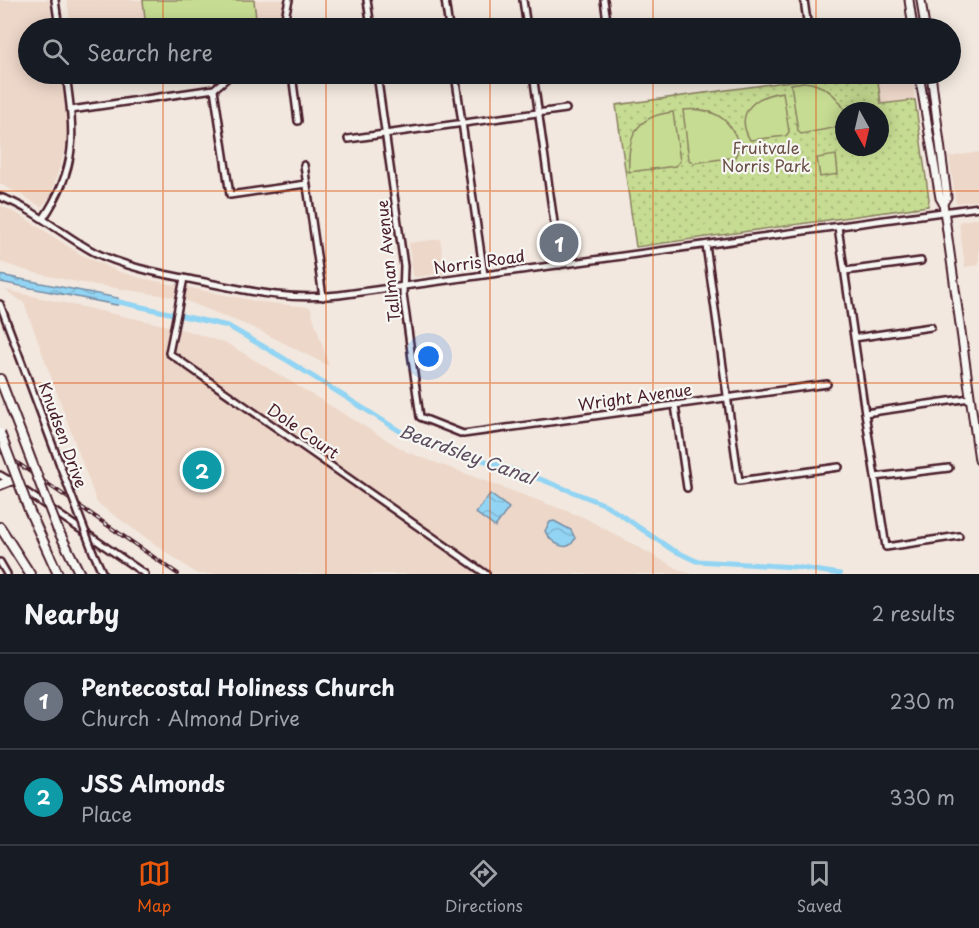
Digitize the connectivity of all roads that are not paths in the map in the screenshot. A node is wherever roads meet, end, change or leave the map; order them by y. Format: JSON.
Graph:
{"nodes":[{"id":1,"x":55,"y":0,"type":"edge"},
{"id":2,"x":289,"y":0,"type":"edge"},
{"id":3,"x":367,"y":0,"type":"edge"},
{"id":4,"x":445,"y":0,"type":"edge"},
{"id":5,"x":523,"y":0,"type":"edge"},
{"id":6,"x":604,"y":0,"type":"edge"},
{"id":7,"x":804,"y":0,"type":"edge"},
{"id":8,"x":909,"y":0,"type":"edge"},
{"id":9,"x":921,"y":0,"type":"edge"},
{"id":10,"x":58,"y":18,"type":"edge"},
{"id":11,"x":285,"y":18,"type":"edge"},
{"id":12,"x":370,"y":18,"type":"edge"},
{"id":13,"x":448,"y":18,"type":"edge"},
{"id":14,"x":526,"y":18,"type":"edge"},
{"id":15,"x":607,"y":18,"type":"edge"},
{"id":16,"x":807,"y":18,"type":"edge"},
{"id":17,"x":912,"y":18,"type":"edge"},
{"id":18,"x":924,"y":18,"type":"edge"},
{"id":19,"x":67,"y":84,"type":"edge"},
{"id":20,"x":219,"y":84,"type":"edge"},
{"id":21,"x":293,"y":84,"type":"edge"},
{"id":22,"x":379,"y":84,"type":"edge"},
{"id":23,"x":456,"y":84,"type":"edge"},
{"id":24,"x":535,"y":84,"type":"edge"},
{"id":25,"x":921,"y":84,"type":"edge"},
{"id":26,"x":932,"y":84,"type":"edge"},
{"id":27,"x":214,"y":88,"type":"junction"},
{"id":28,"x":566,"y":109,"type":"dead end"},
{"id":29,"x":71,"y":110,"type":"junction"},
{"id":30,"x":539,"y":112,"type":"junction"},
{"id":31,"x":298,"y":121,"type":"dead end"},
{"id":32,"x":462,"y":123,"type":"junction"},
{"id":33,"x":386,"y":133,"type":"junction"},
{"id":34,"x":348,"y":139,"type":"dead end"},
{"id":35,"x":304,"y":165,"type":"dead end"},
{"id":36,"x":306,"y":184,"type":"junction"},
{"id":37,"x":0,"y":197,"type":"edge"},
{"id":38,"x":943,"y":203,"type":"junction"},
{"id":39,"x":979,"y":207,"type":"edge"},
{"id":40,"x":944,"y":212,"type":"junction"},
{"id":41,"x":43,"y":219,"type":"junction"},
{"id":42,"x":838,"y":226,"type":"junction"},
{"id":43,"x":706,"y":245,"type":"junction"},
{"id":44,"x":921,"y":261,"type":"dead end"},
{"id":45,"x":560,"y":265,"type":"junction"},
{"id":46,"x":845,"y":271,"type":"junction"},
{"id":47,"x":484,"y":275,"type":"junction"},
{"id":48,"x":184,"y":278,"type":"junction"},
{"id":49,"x":403,"y":287,"type":"junction"},
{"id":50,"x":322,"y":297,"type":"junction"},
{"id":51,"x":0,"y":304,"type":"edge"},
{"id":52,"x":931,"y":327,"type":"dead end"},
{"id":53,"x":854,"y":338,"type":"junction"},
{"id":54,"x":0,"y":379,"type":"edge"},
{"id":55,"x":827,"y":384,"type":"dead end"},
{"id":56,"x":727,"y":398,"type":"junction"},
{"id":57,"x":970,"y":398,"type":"junction"},
{"id":58,"x":675,"y":405,"type":"junction"},
{"id":59,"x":865,"y":413,"type":"junction"},
{"id":60,"x":448,"y":428,"type":"joint"},
{"id":61,"x":0,"y":433,"type":"edge"},
{"id":62,"x":979,"y":460,"type":"edge"},
{"id":63,"x":839,"y":467,"type":"dead end"},
{"id":64,"x":949,"y":468,"type":"dead end"},
{"id":65,"x":0,"y":475,"type":"edge"},
{"id":66,"x":875,"y":477,"type":"junction"},
{"id":67,"x":10,"y":481,"type":"junction"},
{"id":68,"x":0,"y":485,"type":"edge"},
{"id":69,"x":687,"y":489,"type":"dead end"},
{"id":70,"x":0,"y":527,"type":"edge"},
{"id":71,"x":959,"y":536,"type":"dead end"},
{"id":72,"x":0,"y":562,"type":"edge"},
{"id":73,"x":7,"y":574,"type":"edge"},
{"id":74,"x":30,"y":574,"type":"edge"},
{"id":75,"x":58,"y":574,"type":"edge"},
{"id":76,"x":80,"y":574,"type":"edge"},
{"id":77,"x":104,"y":574,"type":"edge"},
{"id":78,"x":145,"y":574,"type":"edge"},
{"id":79,"x":486,"y":574,"type":"edge"}],
"edges":[{"from":1,"to":10,"type":"street"},
{"from":2,"to":11,"type":"street"},
{"from":3,"to":12,"type":"street"},
{"from":4,"to":13,"type":"street"},
{"from":5,"to":14,"type":"street"},
{"from":6,"to":15,"type":"street"},
{"from":7,"to":16,"type":"street"},
{"from":8,"to":17,"type":"main road"},
{"from":9,"to":18,"type":"main road"},
{"from":19,"to":29,"type":"street"},
{"from":20,"to":27,"type":"street"},
{"from":21,"to":31,"type":"street"},
{"from":22,"to":33,"type":"street","name":"Tallman Avenue"},
{"from":23,"to":32,"type":"street"},
{"from":24,"to":30,"type":"street"},
{"from":25,"to":38,"type":"main road"},
{"from":26,"to":38,"type":"main road"},
{"from":27,"to":29,"type":"street"},
{"from":27,"to":36,"type":"street"},
{"from":28,"to":30,"type":"street"},
{"from":29,"to":41,"type":"street"},
{"from":30,"to":32,"type":"street"},
{"from":30,"to":45,"type":"street"},
{"from":32,"to":33,"type":"street"},
{"from":32,"to":47,"type":"street"},
{"from":33,"to":34,"type":"street"},
{"from":33,"to":49,"type":"street","name":"Tallman Avenue"},
{"from":35,"to":36,"type":"street"},
{"from":36,"to":50,"type":"street"},
{"from":37,"to":41,"type":"street","name":"Norris Road"},
{"from":38,"to":40,"type":"main road"},
{"from":39,"to":40,"type":"street","name":"Norris Road"},
{"from":40,"to":42,"type":"street","name":"Norris Road"},
{"from":40,"to":57,"type":"main road"},
{"from":41,"to":48,"type":"street","name":"Norris Road"},
{"from":42,"to":43,"type":"street","name":"Norris Road"},
{"from":42,"to":46,"type":"street"},
{"from":43,"to":45,"type":"street","name":"Norris Road"},
{"from":43,"to":56,"type":"street"},
{"from":44,"to":46,"type":"street"},
{"from":45,"to":47,"type":"street","name":"Norris Road"},
{"from":46,"to":53,"type":"street"},
{"from":47,"to":49,"type":"street","name":"Norris Road"},
{"from":48,"to":50,"type":"street","name":"Norris Road"},
{"from":48,"to":79,"type":"street","name":"Dole Court"},
{"from":49,"to":50,"type":"street","name":"Norris Road"},
{"from":49,"to":60,"type":"street","name":"Tallman Avenue"},
{"from":51,"to":77,"type":"street","name":"Knudsen Drive","bridge":true},
{"from":52,"to":53,"type":"street"},
{"from":53,"to":59,"type":"street"},
{"from":54,"to":76,"type":"highway","bridge":true},
{"from":55,"to":56,"type":"street","name":"Wright Avenue"},
{"from":56,"to":58,"type":"street","name":"Wright Avenue"},
{"from":56,"to":63,"type":"street"},
{"from":57,"to":59,"type":"street"},
{"from":57,"to":62,"type":"main road"},
{"from":58,"to":60,"type":"street","name":"Wright Avenue"},
{"from":58,"to":69,"type":"street"},
{"from":59,"to":66,"type":"street"},
{"from":61,"to":75,"type":"highway","bridge":true},
{"from":64,"to":66,"type":"street"},
{"from":65,"to":67,"type":"street"},
{"from":66,"to":71,"type":"street"},
{"from":67,"to":68,"type":"highway"},
{"from":67,"to":78,"type":"street"},
{"from":70,"to":74,"type":"highway"},
{"from":72,"to":73,"type":"street"}]}
